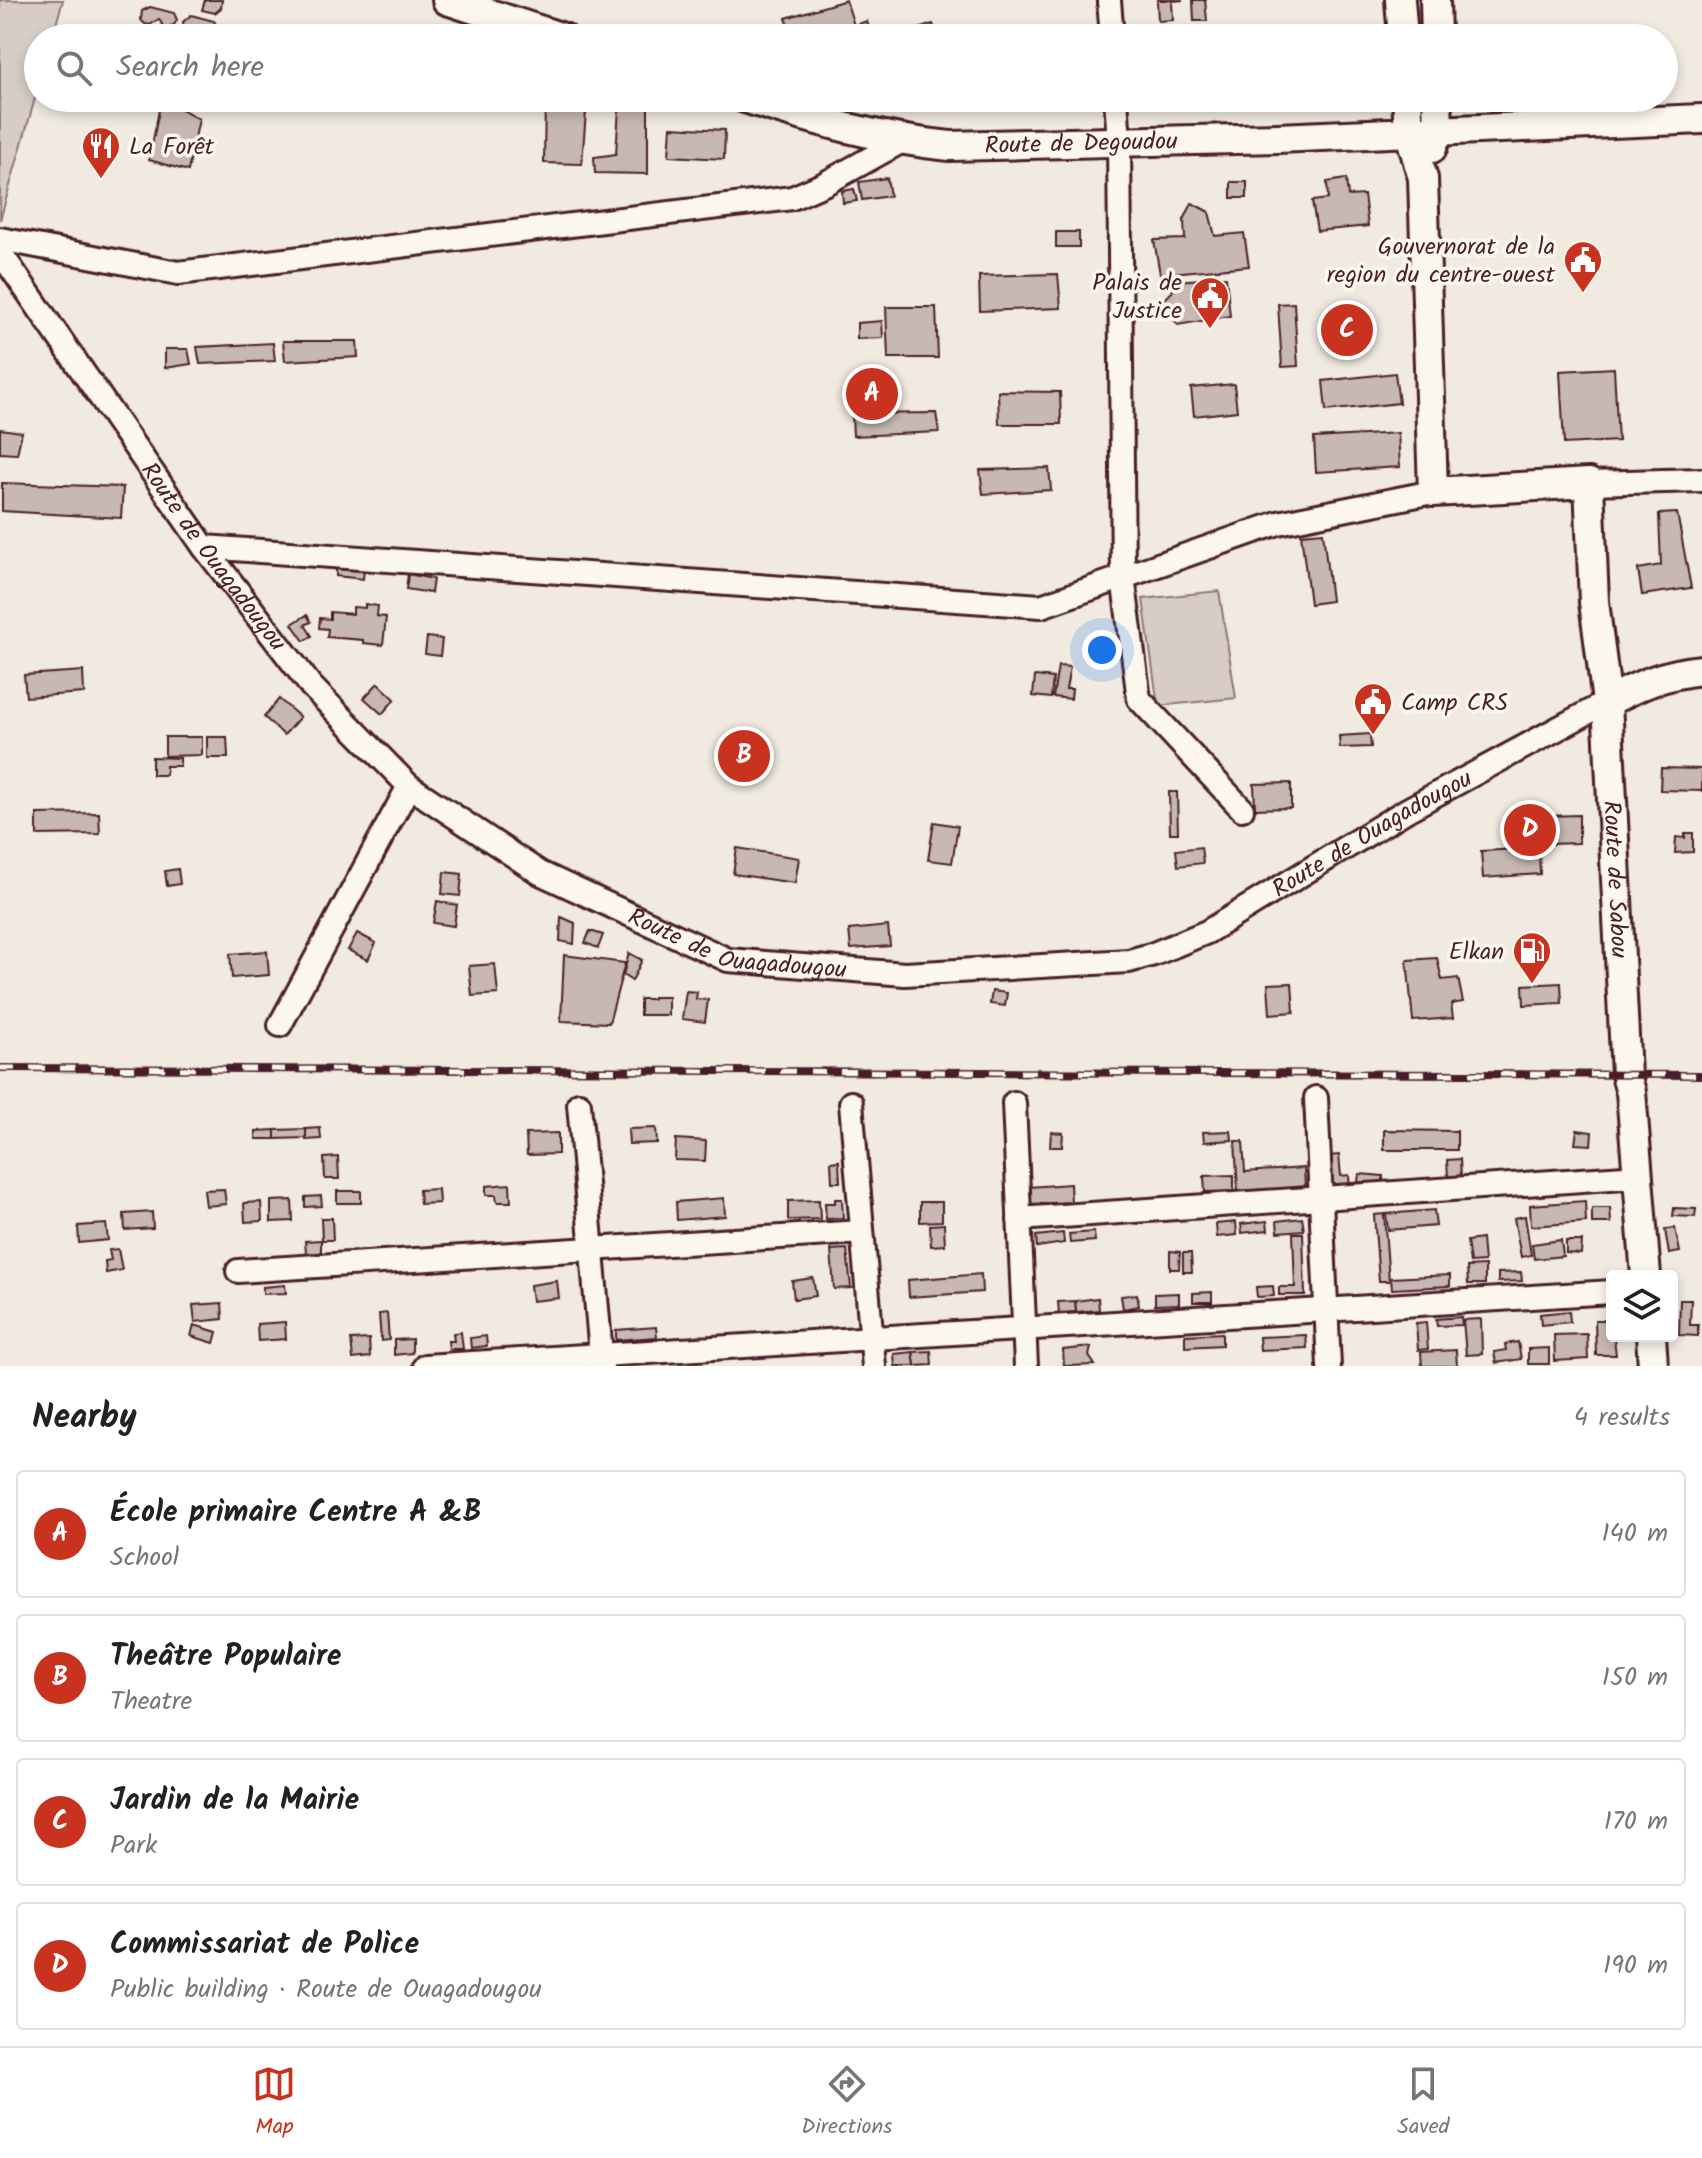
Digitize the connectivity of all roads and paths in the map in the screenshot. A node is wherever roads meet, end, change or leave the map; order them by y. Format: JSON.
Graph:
{"nodes":[{"id":1,"x":447,"y":0,"type":"edge"},
{"id":2,"x":1109,"y":0,"type":"edge"},
{"id":3,"x":1400,"y":0,"type":"edge"},
{"id":4,"x":1435,"y":0,"type":"edge"},
{"id":5,"x":520,"y":24,"type":"edge"},
{"id":6,"x":1111,"y":24,"type":"edge"},
{"id":7,"x":1402,"y":24,"type":"edge"},
{"id":8,"x":1436,"y":24,"type":"edge"},
{"id":9,"x":787,"y":112,"type":"edge"},
{"id":10,"x":1117,"y":112,"type":"edge"},
{"id":11,"x":1414,"y":112,"type":"edge"},
{"id":12,"x":1431,"y":112,"type":"edge"},
{"id":13,"x":1702,"y":119,"type":"edge"},
{"id":14,"x":1423,"y":130,"type":"junction"},
{"id":15,"x":902,"y":141,"type":"junction"},
{"id":16,"x":1119,"y":142,"type":"junction"},
{"id":17,"x":0,"y":239,"type":"edge"},
{"id":18,"x":0,"y":252,"type":"edge"},
{"id":19,"x":1702,"y":480,"type":"edge"},
{"id":20,"x":1589,"y":483,"type":"junction"},
{"id":21,"x":1433,"y":492,"type":"junction"},
{"id":22,"x":204,"y":547,"type":"junction"},
{"id":23,"x":1123,"y":577,"type":"junction"},
{"id":24,"x":1702,"y":670,"type":"edge"},
{"id":25,"x":1607,"y":702,"type":"junction"},
{"id":26,"x":409,"y":786,"type":"junction"},
{"id":27,"x":1242,"y":809,"type":"dead end"},
{"id":28,"x":280,"y":1025,"type":"dead end"},
{"id":29,"x":1316,"y":1098,"type":"dead end"},
{"id":30,"x":851,"y":1103,"type":"dead end"},
{"id":31,"x":1014,"y":1103,"type":"dead end"},
{"id":32,"x":579,"y":1104,"type":"dead end"},
{"id":33,"x":1639,"y":1176,"type":"junction"},
{"id":34,"x":1321,"y":1198,"type":"junction"},
{"id":35,"x":1019,"y":1219,"type":"junction"},
{"id":36,"x":862,"y":1232,"type":"junction"},
{"id":37,"x":591,"y":1249,"type":"junction"},
{"id":38,"x":1646,"y":1270,"type":"edge"},
{"id":39,"x":238,"y":1271,"type":"dead end"},
{"id":40,"x":1606,"y":1292,"type":"edge"},
{"id":41,"x":1326,"y":1309,"type":"junction"},
{"id":42,"x":1024,"y":1328,"type":"junction"},
{"id":43,"x":872,"y":1338,"type":"junction"},
{"id":44,"x":1651,"y":1342,"type":"edge"},
{"id":45,"x":601,"y":1360,"type":"edge"},
{"id":46,"x":425,"y":1366,"type":"edge"},
{"id":47,"x":874,"y":1366,"type":"edge"},
{"id":48,"x":1026,"y":1366,"type":"edge"},
{"id":49,"x":1329,"y":1366,"type":"edge"},
{"id":50,"x":1653,"y":1366,"type":"edge"}],
"edges":[{"from":1,"to":5,"type":"main road"},
{"from":2,"to":6,"type":"street"},
{"from":3,"to":7,"type":"main road"},
{"from":4,"to":8,"type":"main road"},
{"from":9,"to":15,"type":"main road","name":"Route de Degoudou"},
{"from":10,"to":16,"type":"street"},
{"from":11,"to":14,"type":"main road"},
{"from":12,"to":14,"type":"main road"},
{"from":13,"to":14,"type":"main road","name":"Route de Degoudou"},
{"from":14,"to":16,"type":"main road","name":"Route de Degoudou"},
{"from":14,"to":21,"type":"main road"},
{"from":15,"to":16,"type":"main road","name":"Route de Degoudou"},
{"from":15,"to":17,"type":"street"},
{"from":16,"to":23,"type":"street"},
{"from":18,"to":22,"type":"street","name":"Route de Ouagadougou"},
{"from":19,"to":20,"type":"street"},
{"from":20,"to":21,"type":"main road"},
{"from":20,"to":25,"type":"main road","name":"Route de Sabou"},
{"from":21,"to":23,"type":"street"},
{"from":22,"to":23,"type":"street"},
{"from":22,"to":26,"type":"street","name":"Route de Ouagadougou"},
{"from":23,"to":27,"type":"street"},
{"from":24,"to":25,"type":"main road","name":"Route de Ouagadougou"},
{"from":25,"to":26,"type":"street","name":"Route de Ouagadougou"},
{"from":25,"to":33,"type":"main road","name":"Route de Sabou"},
{"from":26,"to":28,"type":"street"},
{"from":29,"to":34,"type":"street"},
{"from":30,"to":36,"type":"street"},
{"from":31,"to":35,"type":"street"},
{"from":32,"to":37,"type":"street"},
{"from":33,"to":34,"type":"street"},
{"from":33,"to":38,"type":"main road","name":"Route de Sabou"},
{"from":34,"to":35,"type":"street"},
{"from":34,"to":41,"type":"street"},
{"from":35,"to":42,"type":"street"},
{"from":36,"to":37,"type":"street"},
{"from":36,"to":43,"type":"street"},
{"from":37,"to":39,"type":"street"},
{"from":37,"to":45,"type":"street"},
{"from":40,"to":41,"type":"street"},
{"from":41,"to":42,"type":"street"},
{"from":41,"to":49,"type":"street"},
{"from":42,"to":43,"type":"street"},
{"from":42,"to":48,"type":"street"},
{"from":43,"to":45,"type":"street"},
{"from":43,"to":47,"type":"street"},
{"from":44,"to":50,"type":"main road"},
{"from":45,"to":46,"type":"street"}]}
